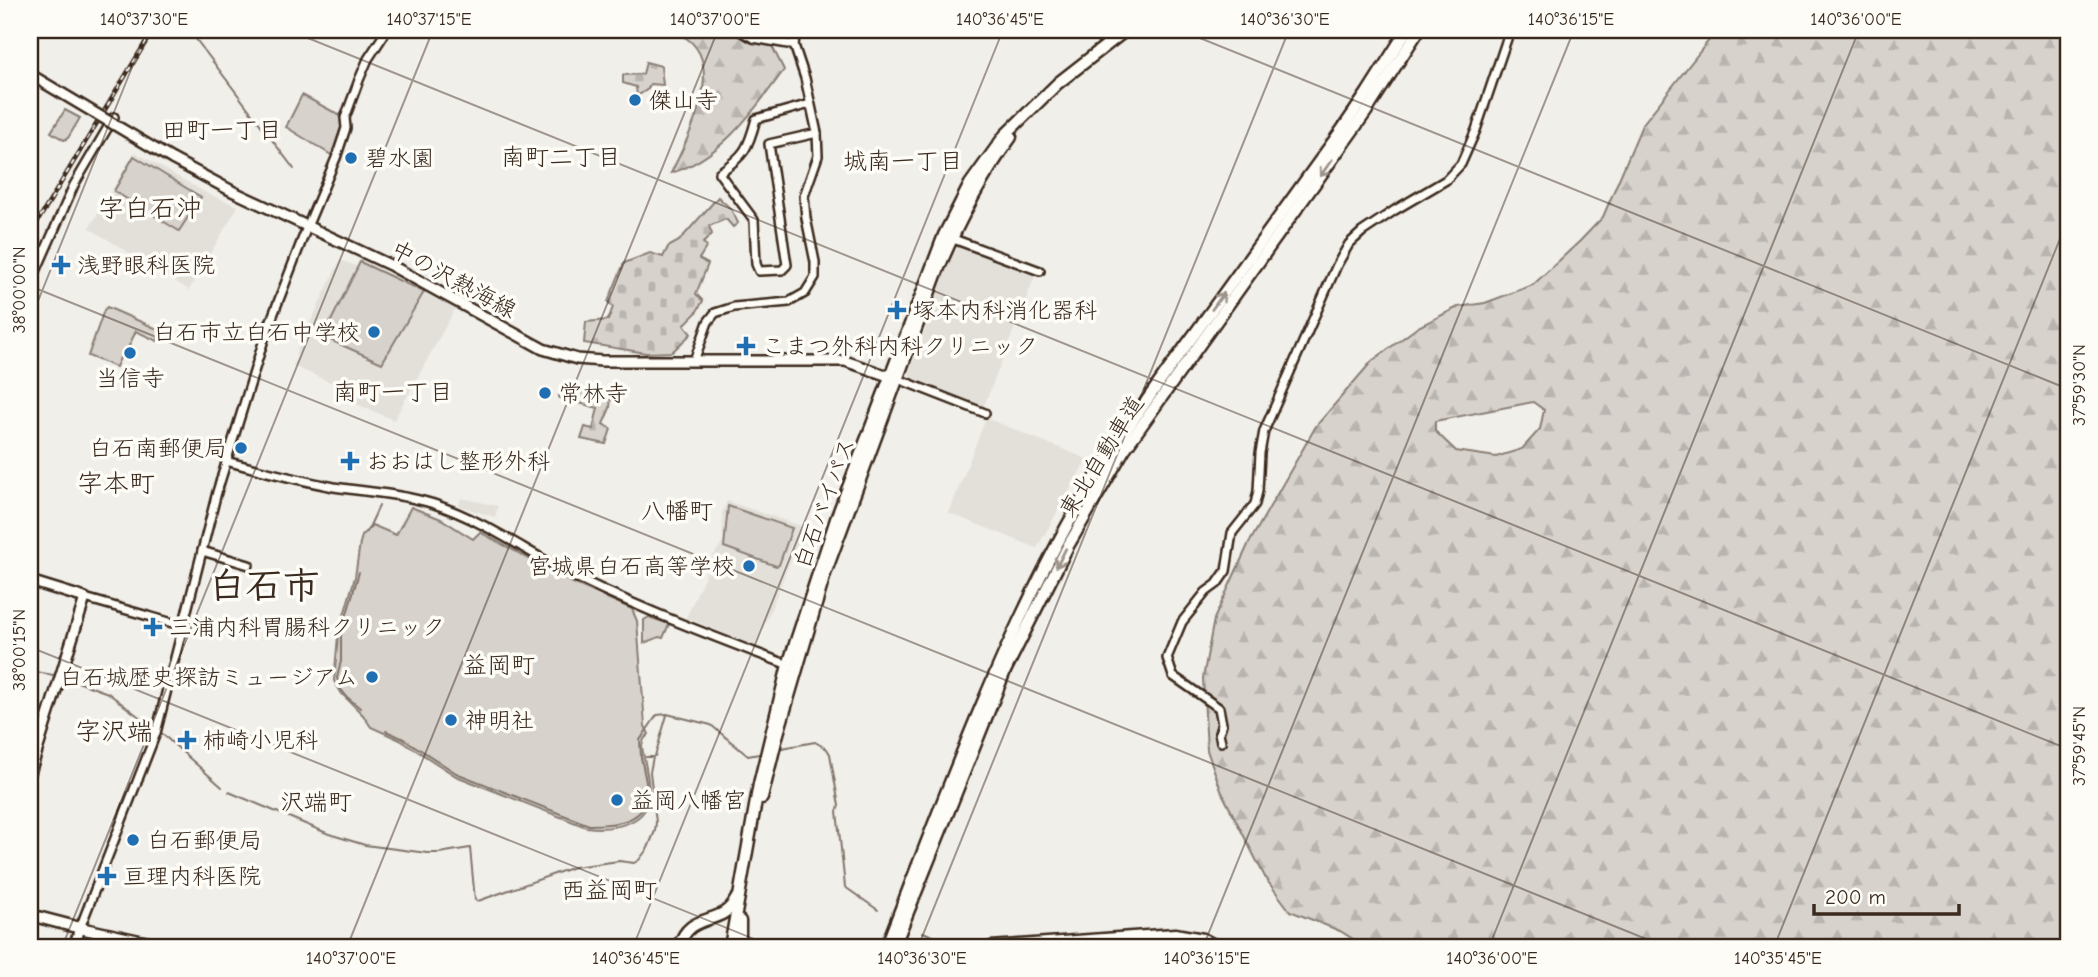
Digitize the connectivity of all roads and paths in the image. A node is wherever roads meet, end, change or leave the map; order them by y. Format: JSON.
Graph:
{"nodes":[{"id":1,"x":387,"y":30,"type":"edge"},
{"id":2,"x":738,"y":30,"type":"edge"},
{"id":3,"x":796,"y":30,"type":"edge"},
{"id":4,"x":1126,"y":30,"type":"edge"},
{"id":5,"x":1407,"y":30,"type":"edge"},
{"id":6,"x":1419,"y":30,"type":"edge"},
{"id":7,"x":1510,"y":30,"type":"edge"},
{"id":8,"x":794,"y":45,"type":"junction"},
{"id":9,"x":30,"y":75,"type":"edge"},
{"id":10,"x":810,"y":104,"type":"junction"},
{"id":11,"x":114,"y":117,"type":"dead end"},
{"id":12,"x":817,"y":133,"type":"junction"},
{"id":13,"x":307,"y":227,"type":"junction"},
{"id":14,"x":948,"y":236,"type":"junction"},
{"id":15,"x":1040,"y":271,"type":"dead end"},
{"id":16,"x":30,"y":285,"type":"edge"},
{"id":17,"x":694,"y":361,"type":"junction"},
{"id":18,"x":894,"y":378,"type":"junction"},
{"id":19,"x":985,"y":413,"type":"dead end"},
{"id":20,"x":226,"y":461,"type":"junction"},
{"id":21,"x":202,"y":551,"type":"junction"},
{"id":22,"x":249,"y":565,"type":"dead end"},
{"id":23,"x":30,"y":581,"type":"edge"},
{"id":24,"x":85,"y":598,"type":"junction"},
{"id":25,"x":183,"y":626,"type":"junction"},
{"id":26,"x":792,"y":667,"type":"junction"},
{"id":27,"x":1221,"y":742,"type":"dead end"},
{"id":28,"x":30,"y":773,"type":"edge"},
{"id":29,"x":747,"y":865,"type":"junction"},
{"id":30,"x":739,"y":892,"type":"junction"},
{"id":31,"x":30,"y":915,"type":"edge"},
{"id":32,"x":711,"y":919,"type":"junction"},
{"id":33,"x":80,"y":928,"type":"junction"},
{"id":34,"x":74,"y":947,"type":"edge"},
{"id":35,"x":167,"y":947,"type":"edge"},
{"id":36,"x":679,"y":947,"type":"edge"},
{"id":37,"x":728,"y":947,"type":"edge"},
{"id":38,"x":738,"y":947,"type":"edge"},
{"id":39,"x":886,"y":947,"type":"edge"},
{"id":40,"x":894,"y":947,"type":"edge"},
{"id":41,"x":991,"y":947,"type":"edge"},
{"id":42,"x":1218,"y":947,"type":"edge"}],
"edges":[{"from":1,"to":13,"type":"street"},
{"from":2,"to":8,"type":"street"},
{"from":3,"to":8,"type":"street"},
{"from":4,"to":14,"type":"highway","name":"白石バイパス"},
{"from":39,"to":5,"type":"highway","name":"東北自動車道","one_way":true},
{"from":6,"to":40,"type":"highway","name":"東北自動車道","one_way":true},
{"from":7,"to":27,"type":"street"},
{"from":8,"to":10,"type":"street"},
{"from":9,"to":13,"type":"main road","name":"中の沢熱海線","bridge":true},
{"from":10,"to":12,"type":"street"},
{"from":10,"to":12,"type":"street"},
{"from":11,"to":16,"type":"street"},
{"from":12,"to":17,"type":"street"},
{"from":13,"to":17,"type":"main road","name":"中の沢熱海線"},
{"from":13,"to":20,"type":"street"},
{"from":14,"to":15,"type":"street"},
{"from":14,"to":18,"type":"highway","name":"白石バイパス"},
{"from":17,"to":18,"type":"main road","name":"中の沢熱海線"},
{"from":18,"to":19,"type":"street"},
{"from":18,"to":26,"type":"highway","name":"白石バイパス"},
{"from":20,"to":21,"type":"street"},
{"from":20,"to":26,"type":"street"},
{"from":21,"to":22,"type":"street"},
{"from":21,"to":25,"type":"street"},
{"from":23,"to":24,"type":"main road"},
{"from":24,"to":25,"type":"street"},
{"from":24,"to":28,"type":"main road"},
{"from":25,"to":33,"type":"street"},
{"from":26,"to":29,"type":"highway","name":"白石バイパス"},
{"from":29,"to":30,"type":"highway","name":"白石バイパス"},
{"from":29,"to":38,"type":"highway","name":"白石バイパス"},
{"from":30,"to":32,"type":"highway"},
{"from":30,"to":37,"type":"highway","name":"白石バイパス"},
{"from":31,"to":33,"type":"highway"},
{"from":32,"to":36,"type":"highway"},
{"from":32,"to":37,"type":"highway"},
{"from":33,"to":34,"type":"main road"},
{"from":33,"to":35,"type":"highway"},
{"from":41,"to":42,"type":"highway"}]}
